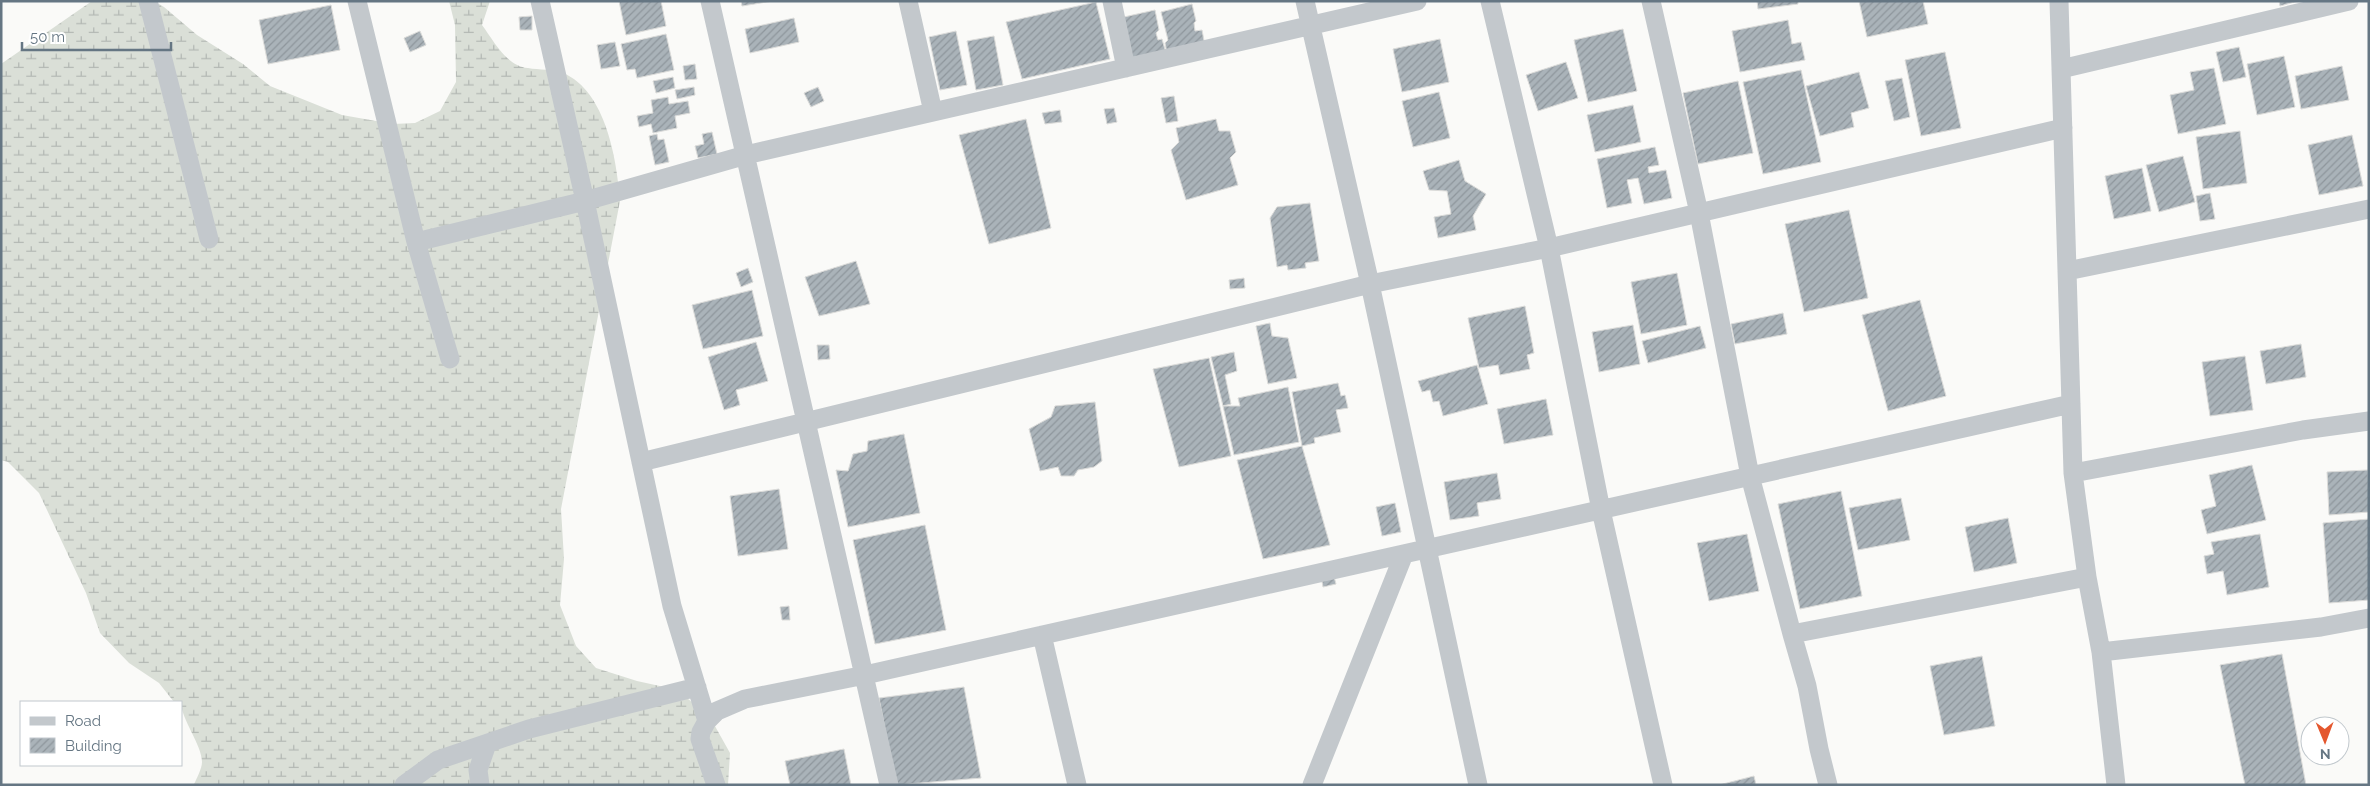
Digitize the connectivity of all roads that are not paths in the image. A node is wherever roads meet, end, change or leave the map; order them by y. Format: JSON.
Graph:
{"nodes":[{"id":1,"x":148,"y":1,"type":"edge"},
{"id":2,"x":357,"y":1,"type":"edge"},
{"id":3,"x":540,"y":1,"type":"edge"},
{"id":4,"x":710,"y":1,"type":"edge"},
{"id":5,"x":908,"y":1,"type":"edge"},
{"id":6,"x":1112,"y":1,"type":"edge"},
{"id":7,"x":1304,"y":1,"type":"edge"},
{"id":8,"x":1416,"y":1,"type":"edge"},
{"id":9,"x":1490,"y":1,"type":"edge"},
{"id":10,"x":1651,"y":1,"type":"edge"},
{"id":11,"x":2059,"y":1,"type":"edge"},
{"id":12,"x":2349,"y":1,"type":"edge"},
{"id":13,"x":1310,"y":26,"type":"junction"},
{"id":14,"x":1126,"y":68,"type":"junction"},
{"id":15,"x":2061,"y":69,"type":"junction"},
{"id":16,"x":932,"y":112,"type":"junction"},
{"id":17,"x":2063,"y":128,"type":"junction"},
{"id":18,"x":746,"y":155,"type":"junction"},
{"id":19,"x":586,"y":201,"type":"junction"},
{"id":20,"x":2369,"y":209,"type":"edge"},
{"id":21,"x":1699,"y":213,"type":"junction"},
{"id":22,"x":209,"y":239,"type":"dead end"},
{"id":23,"x":416,"y":242,"type":"junction"},
{"id":24,"x":1549,"y":248,"type":"junction"},
{"id":25,"x":2067,"y":271,"type":"junction"},
{"id":26,"x":1370,"y":284,"type":"junction"},
{"id":27,"x":450,"y":359,"type":"dead end"},
{"id":28,"x":2071,"y":404,"type":"junction"},
{"id":29,"x":806,"y":421,"type":"junction"},
{"id":30,"x":2369,"y":421,"type":"edge"},
{"id":31,"x":641,"y":462,"type":"junction"},
{"id":32,"x":2073,"y":473,"type":"junction"},
{"id":33,"x":1750,"y":476,"type":"junction"},
{"id":34,"x":1601,"y":510,"type":"junction"},
{"id":35,"x":1427,"y":548,"type":"junction"},
{"id":36,"x":1404,"y":554,"type":"junction"},
{"id":37,"x":2087,"y":577,"type":"junction"},
{"id":38,"x":2369,"y":618,"type":"edge"},
{"id":39,"x":1792,"y":634,"type":"junction"},
{"id":40,"x":1042,"y":635,"type":"junction"},
{"id":41,"x":2101,"y":652,"type":"junction"},
{"id":42,"x":865,"y":675,"type":"junction"},
{"id":43,"x":697,"y":687,"type":"junction"},
{"id":44,"x":707,"y":721,"type":"junction"},
{"id":45,"x":487,"y":744,"type":"junction"},
{"id":46,"x":404,"y":785,"type":"edge"},
{"id":47,"x":480,"y":785,"type":"edge"},
{"id":48,"x":716,"y":785,"type":"edge"},
{"id":49,"x":889,"y":785,"type":"edge"},
{"id":50,"x":1077,"y":785,"type":"edge"},
{"id":51,"x":1312,"y":785,"type":"edge"},
{"id":52,"x":1478,"y":785,"type":"edge"},
{"id":53,"x":1664,"y":785,"type":"edge"},
{"id":54,"x":1828,"y":785,"type":"edge"},
{"id":55,"x":2116,"y":785,"type":"edge"}],
"edges":[{"from":1,"to":22,"type":"street"},
{"from":2,"to":23,"type":"street"},
{"from":3,"to":19,"type":"street"},
{"from":4,"to":18,"type":"street"},
{"from":5,"to":16,"type":"street"},
{"from":6,"to":14,"type":"street"},
{"from":7,"to":13,"type":"street"},
{"from":8,"to":13,"type":"street"},
{"from":9,"to":24,"type":"street"},
{"from":10,"to":21,"type":"street"},
{"from":11,"to":15,"type":"street"},
{"from":12,"to":15,"type":"street"},
{"from":13,"to":14,"type":"street"},
{"from":13,"to":26,"type":"street"},
{"from":14,"to":16,"type":"street"},
{"from":15,"to":17,"type":"street"},
{"from":16,"to":18,"type":"street"},
{"from":17,"to":21,"type":"street"},
{"from":17,"to":25,"type":"street"},
{"from":18,"to":19,"type":"street"},
{"from":18,"to":29,"type":"street"},
{"from":19,"to":23,"type":"street"},
{"from":19,"to":31,"type":"street"},
{"from":20,"to":25,"type":"street"},
{"from":21,"to":24,"type":"street"},
{"from":21,"to":33,"type":"street"},
{"from":23,"to":27,"type":"street"},
{"from":24,"to":26,"type":"street"},
{"from":24,"to":34,"type":"street"},
{"from":25,"to":28,"type":"street"},
{"from":26,"to":29,"type":"street"},
{"from":26,"to":35,"type":"street"},
{"from":28,"to":32,"type":"street"},
{"from":28,"to":33,"type":"street"},
{"from":29,"to":31,"type":"street"},
{"from":29,"to":42,"type":"street"},
{"from":30,"to":32,"type":"street"},
{"from":31,"to":43,"type":"street"},
{"from":32,"to":37,"type":"street"},
{"from":33,"to":34,"type":"street"},
{"from":33,"to":39,"type":"street"},
{"from":34,"to":35,"type":"street"},
{"from":34,"to":53,"type":"street"},
{"from":35,"to":36,"type":"street"},
{"from":35,"to":52,"type":"street"},
{"from":36,"to":40,"type":"street"},
{"from":36,"to":51,"type":"street"},
{"from":37,"to":39,"type":"street"},
{"from":37,"to":41,"type":"street"},
{"from":38,"to":41,"type":"street"},
{"from":39,"to":54,"type":"street"},
{"from":40,"to":42,"type":"street"},
{"from":40,"to":50,"type":"street"},
{"from":41,"to":55,"type":"street"},
{"from":42,"to":44,"type":"street"},
{"from":42,"to":49,"type":"street"},
{"from":43,"to":44,"type":"street"},
{"from":43,"to":45,"type":"street"},
{"from":44,"to":48,"type":"street"},
{"from":45,"to":46,"type":"street"},
{"from":45,"to":47,"type":"street"}]}
